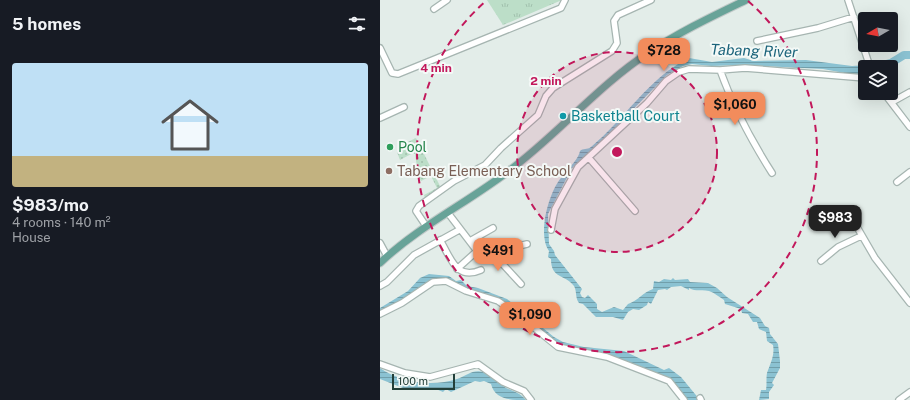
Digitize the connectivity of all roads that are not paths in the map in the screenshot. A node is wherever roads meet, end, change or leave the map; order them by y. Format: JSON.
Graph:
{"nodes":[{"id":1,"x":446,"y":0,"type":"edge"},
{"id":2,"x":565,"y":0,"type":"edge"},
{"id":3,"x":651,"y":0,"type":"edge"},
{"id":4,"x":746,"y":0,"type":"edge"},
{"id":5,"x":848,"y":0,"type":"edge"},
{"id":6,"x":434,"y":8,"type":"dead end"},
{"id":7,"x":854,"y":17,"type":"junction"},
{"id":8,"x":758,"y":40,"type":"dead end"},
{"id":9,"x":380,"y":48,"type":"edge"},
{"id":10,"x":868,"y":60,"type":"edge"},
{"id":11,"x":720,"y":70,"type":"junction"},
{"id":12,"x":858,"y":77,"type":"edge"},
{"id":13,"x":910,"y":92,"type":"edge"},
{"id":14,"x":892,"y":102,"type":"joint"},
{"id":15,"x":404,"y":107,"type":"dead end"},
{"id":16,"x":380,"y":118,"type":"edge"},
{"id":17,"x":910,"y":127,"type":"edge"},
{"id":18,"x":589,"y":158,"type":"junction"},
{"id":19,"x":910,"y":172,"type":"edge"},
{"id":20,"x":772,"y":173,"type":"dead end"},
{"id":21,"x":897,"y":182,"type":"dead end"},
{"id":22,"x":635,"y":211,"type":"dead end"},
{"id":23,"x":448,"y":213,"type":"junction"},
{"id":24,"x":426,"y":226,"type":"junction"},
{"id":25,"x":857,"y":227,"type":"dead end"},
{"id":26,"x":493,"y":228,"type":"dead end"},
{"id":27,"x":459,"y":230,"type":"junction"},
{"id":28,"x":551,"y":230,"type":"dead end"},
{"id":29,"x":861,"y":236,"type":"junction"},
{"id":30,"x":440,"y":240,"type":"junction"},
{"id":31,"x":470,"y":241,"type":"junction"},
{"id":32,"x":380,"y":244,"type":"edge"},
{"id":33,"x":527,"y":244,"type":"dead end"},
{"id":34,"x":477,"y":251,"type":"junction"},
{"id":35,"x":387,"y":256,"type":"junction"},
{"id":36,"x":496,"y":257,"type":"junction"},
{"id":37,"x":821,"y":260,"type":"dead end"},
{"id":38,"x":380,"y":263,"type":"edge"},
{"id":39,"x":457,"y":268,"type":"junction"},
{"id":40,"x":481,"y":270,"type":"dead end"},
{"id":41,"x":521,"y":284,"type":"dead end"},
{"id":42,"x":380,"y":286,"type":"edge"},
{"id":43,"x":910,"y":303,"type":"edge"},
{"id":44,"x":380,"y":314,"type":"edge"},
{"id":45,"x":380,"y":364,"type":"edge"},
{"id":46,"x":910,"y":392,"type":"edge"},
{"id":47,"x":530,"y":400,"type":"edge"},
{"id":48,"x":684,"y":400,"type":"edge"},
{"id":49,"x":899,"y":400,"type":"edge"}],
"edges":[{"from":1,"to":6,"type":"street"},
{"from":2,"to":9,"type":"street"},
{"from":3,"to":24,"type":"street"},
{"from":4,"to":23,"type":"main road"},
{"from":5,"to":7,"type":"street"},
{"from":7,"to":8,"type":"street"},
{"from":7,"to":10,"type":"street"},
{"from":11,"to":12,"type":"street"},
{"from":11,"to":18,"type":"street"},
{"from":11,"to":20,"type":"street"},
{"from":13,"to":14,"type":"street"},
{"from":14,"to":17,"type":"street"},
{"from":15,"to":16,"type":"street"},
{"from":18,"to":22,"type":"street"},
{"from":18,"to":28,"type":"street"},
{"from":19,"to":21,"type":"street"},
{"from":23,"to":24,"type":"main road"},
{"from":23,"to":27,"type":"street"},
{"from":24,"to":35,"type":"main road"},
{"from":25,"to":29,"type":"street"},
{"from":26,"to":31,"type":"street"},
{"from":27,"to":30,"type":"street"},
{"from":27,"to":31,"type":"street"},
{"from":29,"to":37,"type":"street"},
{"from":29,"to":43,"type":"street"},
{"from":30,"to":39,"type":"street"},
{"from":30,"to":42,"type":"street"},
{"from":31,"to":34,"type":"street"},
{"from":32,"to":35,"type":"street"},
{"from":33,"to":36,"type":"street"},
{"from":34,"to":36,"type":"street"},
{"from":34,"to":39,"type":"street"},
{"from":35,"to":38,"type":"main road"},
{"from":36,"to":41,"type":"street"},
{"from":39,"to":40,"type":"street"},
{"from":44,"to":48,"type":"street"},
{"from":45,"to":47,"type":"street"},
{"from":46,"to":49,"type":"street"}]}
